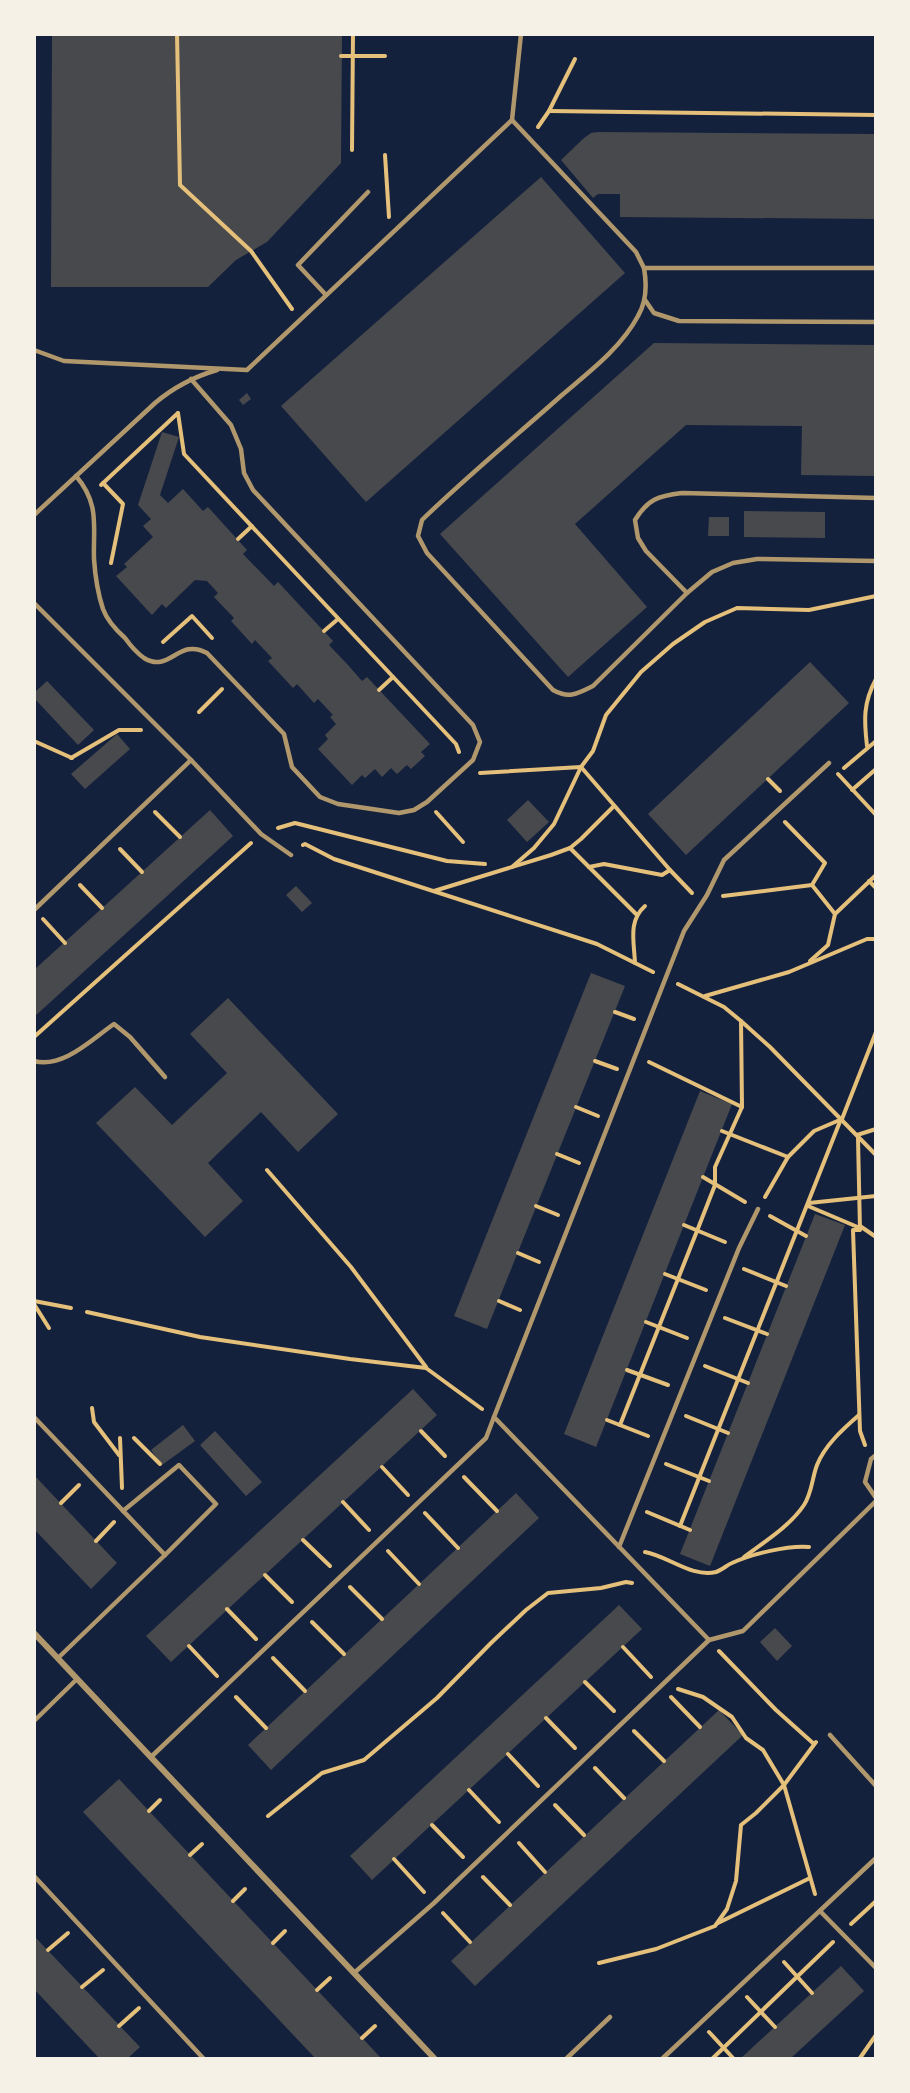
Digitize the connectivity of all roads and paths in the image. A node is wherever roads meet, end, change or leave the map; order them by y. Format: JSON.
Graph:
{"nodes":[{"id":1,"x":177,"y":34,"type":"edge"},
{"id":2,"x":353,"y":34,"type":"edge"},
{"id":3,"x":522,"y":34,"type":"edge"},
{"id":4,"x":341,"y":56,"type":"dead end"},
{"id":5,"x":352,"y":56,"type":"junction"},
{"id":6,"x":385,"y":56,"type":"dead end"},
{"id":7,"x":575,"y":59,"type":"dead end"},
{"id":8,"x":549,"y":111,"type":"junction"},
{"id":9,"x":876,"y":115,"type":"edge"},
{"id":10,"x":512,"y":120,"type":"junction"},
{"id":11,"x":530,"y":138,"type":"junction"},
{"id":12,"x":352,"y":150,"type":"dead end"},
{"id":13,"x":385,"y":155,"type":"dead end"},
{"id":14,"x":368,"y":192,"type":"dead end"},
{"id":15,"x":390,"y":235,"type":"junction"},
{"id":16,"x":644,"y":268,"type":"junction"},
{"id":17,"x":876,"y":268,"type":"edge"},
{"id":18,"x":327,"y":295,"type":"junction"},
{"id":19,"x":645,"y":300,"type":"junction"},
{"id":20,"x":300,"y":320,"type":"junction"},
{"id":21,"x":876,"y":322,"type":"edge"},
{"id":22,"x":34,"y":350,"type":"edge"},
{"id":23,"x":222,"y":369,"type":"junction"},
{"id":24,"x":191,"y":379,"type":"junction"},
{"id":25,"x":76,"y":476,"type":"junction"},
{"id":26,"x":90,"y":496,"type":"junction"},
{"id":27,"x":876,"y":498,"type":"edge"},
{"id":28,"x":34,"y":515,"type":"edge"},
{"id":29,"x":252,"y":526,"type":"junction"},
{"id":30,"x":238,"y":539,"type":"dead end"},
{"id":31,"x":876,"y":561,"type":"edge"},
{"id":32,"x":687,"y":593,"type":"junction"},
{"id":33,"x":876,"y":596,"type":"edge"},
{"id":34,"x":34,"y":603,"type":"edge"},
{"id":35,"x":338,"y":619,"type":"junction"},
{"id":36,"x":324,"y":632,"type":"dead end"},
{"id":37,"x":393,"y":677,"type":"junction"},
{"id":38,"x":876,"y":679,"type":"edge"},
{"id":39,"x":233,"y":680,"type":"junction"},
{"id":40,"x":379,"y":690,"type":"dead end"},
{"id":41,"x":199,"y":712,"type":"dead end"},
{"id":42,"x":148,"y":731,"type":"dead end"},
{"id":43,"x":34,"y":741,"type":"edge"},
{"id":44,"x":876,"y":741,"type":"edge"},
{"id":45,"x":867,"y":746,"type":"dead end"},
{"id":46,"x":191,"y":760,"type":"junction"},
{"id":47,"x":456,"y":762,"type":"dead end"},
{"id":48,"x":829,"y":763,"type":"joint"},
{"id":49,"x":581,"y":767,"type":"junction"},
{"id":50,"x":876,"y":769,"type":"edge"},
{"id":51,"x":477,"y":773,"type":"dead end"},
{"id":52,"x":837,"y":773,"type":"junction"},
{"id":53,"x":852,"y":790,"type":"junction"},
{"id":54,"x":427,"y":802,"type":"junction"},
{"id":55,"x":146,"y":803,"type":"junction"},
{"id":56,"x":614,"y":806,"type":"junction"},
{"id":57,"x":775,"y":812,"type":"junction"},
{"id":58,"x":876,"y":815,"type":"edge"},
{"id":59,"x":261,"y":834,"type":"junction"},
{"id":60,"x":180,"y":837,"type":"dead end"},
{"id":61,"x":110,"y":838,"type":"junction"},
{"id":62,"x":463,"y":842,"type":"dead end"},
{"id":63,"x":570,"y":848,"type":"junction"},
{"id":64,"x":291,"y":855,"type":"joint"},
{"id":65,"x":485,"y":864,"type":"dead end"},
{"id":66,"x":512,"y":867,"type":"junction"},
{"id":67,"x":589,"y":867,"type":"junction"},
{"id":68,"x":670,"y":870,"type":"junction"},
{"id":69,"x":142,"y":872,"type":"dead end"},
{"id":70,"x":71,"y":875,"type":"junction"},
{"id":71,"x":876,"y":875,"type":"edge"},
{"id":72,"x":869,"y":881,"type":"junction"},
{"id":73,"x":812,"y":885,"type":"junction"},
{"id":74,"x":876,"y":888,"type":"edge"},
{"id":75,"x":433,"y":892,"type":"junction"},
{"id":76,"x":707,"y":895,"type":"junction"},
{"id":77,"x":645,"y":906,"type":"dead end"},
{"id":78,"x":102,"y":908,"type":"dead end"},
{"id":79,"x":35,"y":910,"type":"edge"},
{"id":80,"x":636,"y":914,"type":"junction"},
{"id":81,"x":835,"y":914,"type":"junction"},
{"id":82,"x":876,"y":939,"type":"edge"},
{"id":83,"x":64,"y":943,"type":"dead end"},
{"id":84,"x":634,"y":963,"type":"junction"},
{"id":85,"x":807,"y":963,"type":"junction"},
{"id":86,"x":665,"y":978,"type":"junction"},
{"id":87,"x":705,"y":997,"type":"junction"},
{"id":88,"x":741,"y":1021,"type":"junction"},
{"id":89,"x":876,"y":1032,"type":"edge"},
{"id":90,"x":34,"y":1037,"type":"edge"},
{"id":91,"x":635,"y":1055,"type":"junction"},
{"id":92,"x":34,"y":1061,"type":"edge"},
{"id":93,"x":595,"y":1061,"type":"dead end"},
{"id":94,"x":628,"y":1073,"type":"junction"},
{"id":95,"x":165,"y":1077,"type":"dead end"},
{"id":96,"x":576,"y":1107,"type":"dead end"},
{"id":97,"x":742,"y":1107,"type":"junction"},
{"id":98,"x":842,"y":1119,"type":"junction"},
{"id":99,"x":610,"y":1120,"type":"junction"},
{"id":100,"x":876,"y":1129,"type":"edge"},
{"id":101,"x":722,"y":1131,"type":"dead end"},
{"id":102,"x":730,"y":1134,"type":"junction"},
{"id":103,"x":857,"y":1136,"type":"junction"},
{"id":104,"x":557,"y":1154,"type":"dead end"},
{"id":105,"x":876,"y":1155,"type":"edge"},
{"id":106,"x":788,"y":1157,"type":"junction"},
{"id":107,"x":591,"y":1168,"type":"junction"},
{"id":108,"x":267,"y":1170,"type":"dead end"},
{"id":109,"x":703,"y":1178,"type":"dead end"},
{"id":110,"x":714,"y":1185,"type":"junction"},
{"id":111,"x":876,"y":1196,"type":"edge"},
{"id":112,"x":860,"y":1198,"type":"junction"},
{"id":113,"x":808,"y":1205,"type":"junction"},
{"id":114,"x":536,"y":1206,"type":"dead end"},
{"id":115,"x":758,"y":1209,"type":"junction"},
{"id":116,"x":570,"y":1221,"type":"junction"},
{"id":117,"x":684,"y":1225,"type":"dead end"},
{"id":118,"x":860,"y":1227,"type":"junction"},
{"id":119,"x":697,"y":1231,"type":"junction"},
{"id":120,"x":797,"y":1233,"type":"junction"},
{"id":121,"x":806,"y":1236,"type":"dead end"},
{"id":122,"x":876,"y":1237,"type":"edge"},
{"id":123,"x":739,"y":1248,"type":"junction"},
{"id":124,"x":518,"y":1253,"type":"dead end"},
{"id":125,"x":732,"y":1265,"type":"junction"},
{"id":126,"x":552,"y":1268,"type":"junction"},
{"id":127,"x":665,"y":1274,"type":"dead end"},
{"id":128,"x":678,"y":1279,"type":"junction"},
{"id":129,"x":777,"y":1282,"type":"junction"},
{"id":130,"x":786,"y":1286,"type":"dead end"},
{"id":131,"x":720,"y":1295,"type":"junction"},
{"id":132,"x":498,"y":1301,"type":"dead end"},
{"id":133,"x":34,"y":1302,"type":"edge"},
{"id":134,"x":71,"y":1308,"type":"dead end"},
{"id":135,"x":87,"y":1312,"type":"dead end"},
{"id":136,"x":713,"y":1313,"type":"junction"},
{"id":137,"x":533,"y":1316,"type":"junction"},
{"id":138,"x":646,"y":1322,"type":"dead end"},
{"id":139,"x":659,"y":1327,"type":"junction"},
{"id":140,"x":49,"y":1328,"type":"dead end"},
{"id":141,"x":758,"y":1331,"type":"junction"},
{"id":142,"x":767,"y":1334,"type":"dead end"},
{"id":143,"x":701,"y":1344,"type":"junction"},
{"id":144,"x":693,"y":1362,"type":"junction"},
{"id":145,"x":426,"y":1368,"type":"junction"},
{"id":146,"x":627,"y":1370,"type":"dead end"},
{"id":147,"x":640,"y":1375,"type":"junction"},
{"id":148,"x":738,"y":1379,"type":"junction"},
{"id":149,"x":748,"y":1383,"type":"dead end"},
{"id":150,"x":682,"y":1391,"type":"junction"},
{"id":151,"x":92,"y":1408,"type":"dead end"},
{"id":152,"x":674,"y":1411,"type":"junction"},
{"id":153,"x":859,"y":1415,"type":"junction"},
{"id":154,"x":34,"y":1417,"type":"edge"},
{"id":155,"x":494,"y":1417,"type":"junction"},
{"id":156,"x":607,"y":1420,"type":"dead end"},
{"id":157,"x":620,"y":1425,"type":"junction"},
{"id":158,"x":718,"y":1429,"type":"junction"},
{"id":159,"x":728,"y":1433,"type":"dead end"},
{"id":160,"x":120,"y":1438,"type":"dead end"},
{"id":161,"x":134,"y":1438,"type":"dead end"},
{"id":162,"x":662,"y":1441,"type":"junction"},
{"id":163,"x":876,"y":1455,"type":"edge"},
{"id":164,"x":119,"y":1456,"type":"junction"},
{"id":165,"x":654,"y":1460,"type":"junction"},
{"id":166,"x":871,"y":1460,"type":"junction"},
{"id":167,"x":169,"y":1474,"type":"junction"},
{"id":168,"x":89,"y":1475,"type":"junction"},
{"id":169,"x":699,"y":1478,"type":"junction"},
{"id":170,"x":709,"y":1481,"type":"dead end"},
{"id":171,"x":876,"y":1500,"type":"edge"},
{"id":172,"x":61,"y":1503,"type":"dead end"},
{"id":173,"x":635,"y":1507,"type":"junction"},
{"id":174,"x":123,"y":1511,"type":"junction"},
{"id":175,"x":680,"y":1526,"type":"junction"},
{"id":176,"x":690,"y":1530,"type":"dead end"},
{"id":177,"x":96,"y":1541,"type":"dead end"},
{"id":178,"x":619,"y":1547,"type":"junction"},
{"id":179,"x":828,"y":1548,"type":"junction"},
{"id":180,"x":165,"y":1555,"type":"junction"},
{"id":181,"x":741,"y":1560,"type":"junction"},
{"id":182,"x":657,"y":1587,"type":"junction"},
{"id":183,"x":34,"y":1633,"type":"edge"},
{"id":184,"x":709,"y":1640,"type":"junction"},
{"id":185,"x":58,"y":1658,"type":"junction"},
{"id":186,"x":77,"y":1679,"type":"junction"},
{"id":187,"x":663,"y":1684,"type":"junction"},
{"id":188,"x":34,"y":1722,"type":"edge"},
{"id":189,"x":830,"y":1735,"type":"joint"},
{"id":190,"x":816,"y":1742,"type":"junction"},
{"id":191,"x":151,"y":1757,"type":"junction"},
{"id":192,"x":784,"y":1785,"type":"junction"},
{"id":193,"x":876,"y":1786,"type":"edge"},
{"id":194,"x":160,"y":1800,"type":"dead end"},
{"id":195,"x":149,"y":1811,"type":"dead end"},
{"id":196,"x":268,"y":1816,"type":"dead end"},
{"id":197,"x":202,"y":1844,"type":"dead end"},
{"id":198,"x":190,"y":1855,"type":"dead end"},
{"id":199,"x":876,"y":1858,"type":"edge"},
{"id":200,"x":34,"y":1876,"type":"edge"},
{"id":201,"x":810,"y":1878,"type":"junction"},
{"id":202,"x":245,"y":1889,"type":"dead end"},
{"id":203,"x":233,"y":1901,"type":"dead end"},
{"id":204,"x":876,"y":1901,"type":"edge"},
{"id":205,"x":820,"y":1911,"type":"junction"},
{"id":206,"x":717,"y":1923,"type":"junction"},
{"id":207,"x":79,"y":1924,"type":"junction"},
{"id":208,"x":285,"y":1931,"type":"dead end"},
{"id":209,"x":842,"y":1933,"type":"junction"},
{"id":210,"x":273,"y":1943,"type":"dead end"},
{"id":211,"x":48,"y":1950,"type":"dead end"},
{"id":212,"x":775,"y":1953,"type":"junction"},
{"id":213,"x":114,"y":1962,"type":"junction"},
{"id":214,"x":599,"y":1963,"type":"dead end"},
{"id":215,"x":876,"y":1968,"type":"edge"},
{"id":216,"x":354,"y":1973,"type":"junction"},
{"id":217,"x":330,"y":1978,"type":"dead end"},
{"id":218,"x":798,"y":1978,"type":"junction"},
{"id":219,"x":82,"y":1987,"type":"dead end"},
{"id":220,"x":738,"y":1988,"type":"junction"},
{"id":221,"x":317,"y":1990,"type":"dead end"},
{"id":222,"x":812,"y":1993,"type":"dead end"},
{"id":223,"x":148,"y":2000,"type":"junction"},
{"id":224,"x":762,"y":2012,"type":"junction"},
{"id":225,"x":610,"y":2017,"type":"dead end"},
{"id":226,"x":701,"y":2023,"type":"junction"},
{"id":227,"x":119,"y":2026,"type":"dead end"},
{"id":228,"x":375,"y":2026,"type":"dead end"},
{"id":229,"x":775,"y":2026,"type":"dead end"},
{"id":230,"x":876,"y":2035,"type":"edge"},
{"id":231,"x":362,"y":2038,"type":"dead end"},
{"id":232,"x":724,"y":2048,"type":"junction"},
{"id":233,"x":202,"y":2058,"type":"edge"},
{"id":234,"x":434,"y":2058,"type":"edge"},
{"id":235,"x":567,"y":2058,"type":"edge"},
{"id":236,"x":663,"y":2058,"type":"edge"},
{"id":237,"x":713,"y":2058,"type":"edge"},
{"id":238,"x":733,"y":2058,"type":"edge"},
{"id":239,"x":860,"y":2058,"type":"edge"}],
"edges":[{"from":1,"to":20,"type":"path"},
{"from":2,"to":5,"type":"path"},
{"from":3,"to":10,"type":"lane"},
{"from":4,"to":5,"type":"path"},
{"from":5,"to":6,"type":"path"},
{"from":5,"to":12,"type":"path"},
{"from":7,"to":8,"type":"path"},
{"from":8,"to":9,"type":"path"},
{"from":8,"to":11,"type":"path"},
{"from":10,"to":11,"type":"lane"},
{"from":10,"to":15,"type":"lane"},
{"from":11,"to":16,"type":"lane"},
{"from":13,"to":15,"type":"path"},
{"from":14,"to":18,"type":"lane"},
{"from":15,"to":18,"type":"lane"},
{"from":16,"to":17,"type":"lane"},
{"from":16,"to":19,"type":"lane"},
{"from":18,"to":20,"type":"lane"},
{"from":19,"to":21,"type":"lane"},
{"from":19,"to":32,"type":"lane"},
{"from":20,"to":23,"type":"lane"},
{"from":22,"to":23,"type":"lane"},
{"from":23,"to":24,"type":"lane"},
{"from":24,"to":25,"type":"lane"},
{"from":24,"to":54,"type":"lane"},
{"from":25,"to":26,"type":"lane"},
{"from":25,"to":28,"type":"lane"},
{"from":26,"to":29,"type":"path"},
{"from":26,"to":39,"type":"lane"},
{"from":27,"to":32,"type":"lane"},
{"from":29,"to":30,"type":"path"},
{"from":29,"to":35,"type":"path"},
{"from":31,"to":32,"type":"lane"},
{"from":33,"to":49,"type":"path"},
{"from":34,"to":46,"type":"lane"},
{"from":35,"to":36,"type":"path"},
{"from":35,"to":37,"type":"path"},
{"from":37,"to":40,"type":"path"},
{"from":37,"to":47,"type":"path"},
{"from":38,"to":45,"type":"path"},
{"from":39,"to":41,"type":"path"},
{"from":39,"to":54,"type":"lane"},
{"from":42,"to":43,"type":"path"},
{"from":44,"to":52,"type":"path"},
{"from":46,"to":55,"type":"lane"},
{"from":46,"to":59,"type":"lane"},
{"from":48,"to":52,"type":"path"},
{"from":48,"to":57,"type":"lane"},
{"from":49,"to":51,"type":"path"},
{"from":49,"to":56,"type":"path"},
{"from":49,"to":66,"type":"path"},
{"from":50,"to":53,"type":"path"},
{"from":52,"to":53,"type":"path"},
{"from":53,"to":58,"type":"path"},
{"from":54,"to":62,"type":"path"},
{"from":55,"to":60,"type":"path"},
{"from":55,"to":61,"type":"lane"},
{"from":56,"to":63,"type":"path"},
{"from":56,"to":68,"type":"path"},
{"from":57,"to":73,"type":"path"},
{"from":57,"to":76,"type":"lane"},
{"from":59,"to":64,"type":"lane"},
{"from":59,"to":65,"type":"path"},
{"from":59,"to":90,"type":"path"},
{"from":61,"to":69,"type":"path"},
{"from":61,"to":70,"type":"lane"},
{"from":63,"to":66,"type":"path"},
{"from":63,"to":67,"type":"path"},
{"from":64,"to":75,"type":"path"},
{"from":66,"to":75,"type":"path"},
{"from":67,"to":68,"type":"path"},
{"from":67,"to":80,"type":"path"},
{"from":68,"to":76,"type":"path"},
{"from":70,"to":78,"type":"path"},
{"from":70,"to":79,"type":"lane"},
{"from":71,"to":72,"type":"path"},
{"from":72,"to":74,"type":"path"},
{"from":72,"to":81,"type":"path"},
{"from":73,"to":76,"type":"path"},
{"from":73,"to":81,"type":"path"},
{"from":75,"to":84,"type":"path"},
{"from":76,"to":86,"type":"lane"},
{"from":77,"to":80,"type":"path"},
{"from":79,"to":83,"type":"path"},
{"from":80,"to":84,"type":"path"},
{"from":81,"to":85,"type":"path"},
{"from":82,"to":85,"type":"path"},
{"from":84,"to":86,"type":"path"},
{"from":85,"to":87,"type":"path"},
{"from":86,"to":87,"type":"path"},
{"from":86,"to":91,"type":"lane"},
{"from":87,"to":88,"type":"path"},
{"from":88,"to":97,"type":"path"},
{"from":88,"to":98,"type":"path"},
{"from":89,"to":98,"type":"path"},
{"from":91,"to":94,"type":"lane"},
{"from":91,"to":97,"type":"path"},
{"from":92,"to":95,"type":"lane"},
{"from":93,"to":94,"type":"path"},
{"from":94,"to":99,"type":"lane"},
{"from":96,"to":99,"type":"path"},
{"from":97,"to":102,"type":"path"},
{"from":98,"to":103,"type":"path"},
{"from":98,"to":106,"type":"path"},
{"from":98,"to":113,"type":"path"},
{"from":99,"to":107,"type":"lane"},
{"from":100,"to":103,"type":"path"},
{"from":101,"to":102,"type":"path"},
{"from":102,"to":106,"type":"path"},
{"from":102,"to":110,"type":"path"},
{"from":103,"to":105,"type":"path"},
{"from":103,"to":112,"type":"path"},
{"from":104,"to":107,"type":"path"},
{"from":106,"to":115,"type":"path"},
{"from":107,"to":116,"type":"lane"},
{"from":108,"to":145,"type":"path"},
{"from":109,"to":110,"type":"path"},
{"from":110,"to":115,"type":"path"},
{"from":110,"to":119,"type":"path"},
{"from":111,"to":112,"type":"path"},
{"from":112,"to":113,"type":"path"},
{"from":112,"to":118,"type":"path"},
{"from":113,"to":118,"type":"path"},
{"from":113,"to":120,"type":"path"},
{"from":114,"to":116,"type":"path"},
{"from":115,"to":120,"type":"path"},
{"from":115,"to":123,"type":"lane"},
{"from":116,"to":126,"type":"lane"},
{"from":117,"to":119,"type":"path"},
{"from":118,"to":122,"type":"path"},
{"from":118,"to":153,"type":"path"},
{"from":119,"to":123,"type":"path"},
{"from":119,"to":128,"type":"path"},
{"from":120,"to":121,"type":"path"},
{"from":120,"to":129,"type":"path"},
{"from":123,"to":125,"type":"lane"},
{"from":124,"to":126,"type":"path"},
{"from":125,"to":129,"type":"path"},
{"from":125,"to":131,"type":"lane"},
{"from":126,"to":137,"type":"lane"},
{"from":127,"to":128,"type":"path"},
{"from":128,"to":131,"type":"path"},
{"from":128,"to":139,"type":"path"},
{"from":129,"to":130,"type":"path"},
{"from":129,"to":141,"type":"path"},
{"from":131,"to":136,"type":"lane"},
{"from":132,"to":137,"type":"path"},
{"from":133,"to":134,"type":"path"},
{"from":133,"to":140,"type":"path"},
{"from":135,"to":145,"type":"path"},
{"from":136,"to":141,"type":"path"},
{"from":136,"to":143,"type":"lane"},
{"from":137,"to":155,"type":"lane"},
{"from":138,"to":139,"type":"path"},
{"from":139,"to":143,"type":"path"},
{"from":139,"to":147,"type":"path"},
{"from":141,"to":142,"type":"path"},
{"from":141,"to":148,"type":"path"},
{"from":143,"to":144,"type":"lane"},
{"from":144,"to":148,"type":"path"},
{"from":144,"to":150,"type":"lane"},
{"from":145,"to":155,"type":"path"},
{"from":146,"to":147,"type":"path"},
{"from":147,"to":150,"type":"path"},
{"from":147,"to":157,"type":"path"},
{"from":148,"to":149,"type":"path"},
{"from":148,"to":158,"type":"path"},
{"from":150,"to":152,"type":"lane"},
{"from":151,"to":164,"type":"path"},
{"from":152,"to":158,"type":"path"},
{"from":152,"to":162,"type":"lane"},
{"from":153,"to":166,"type":"path"},
{"from":153,"to":181,"type":"path"},
{"from":154,"to":168,"type":"lane"},
{"from":155,"to":178,"type":"lane"},
{"from":155,"to":191,"type":"lane"},
{"from":156,"to":157,"type":"path"},
{"from":157,"to":162,"type":"path"},
{"from":158,"to":159,"type":"path"},
{"from":158,"to":169,"type":"path"},
{"from":160,"to":164,"type":"path"},
{"from":161,"to":167,"type":"path"},
{"from":162,"to":165,"type":"lane"},
{"from":163,"to":166,"type":"lane"},
{"from":164,"to":174,"type":"path"},
{"from":165,"to":169,"type":"path"},
{"from":165,"to":173,"type":"lane"},
{"from":166,"to":171,"type":"lane"},
{"from":167,"to":174,"type":"lane"},
{"from":167,"to":180,"type":"lane"},
{"from":168,"to":172,"type":"path"},
{"from":168,"to":174,"type":"lane"},
{"from":169,"to":170,"type":"path"},
{"from":169,"to":175,"type":"path"},
{"from":171,"to":179,"type":"lane"},
{"from":173,"to":175,"type":"path"},
{"from":173,"to":178,"type":"lane"},
{"from":174,"to":177,"type":"path"},
{"from":174,"to":180,"type":"lane"},
{"from":175,"to":176,"type":"path"},
{"from":178,"to":181,"type":"path"},
{"from":178,"to":182,"type":"lane"},
{"from":179,"to":181,"type":"path"},
{"from":179,"to":184,"type":"lane"},
{"from":180,"to":185,"type":"lane"},
{"from":182,"to":184,"type":"lane"},
{"from":182,"to":196,"type":"path"},
{"from":183,"to":185,"type":"street"},
{"from":184,"to":187,"type":"lane"},
{"from":184,"to":190,"type":"path"},
{"from":185,"to":186,"type":"street"},
{"from":186,"to":188,"type":"lane"},
{"from":186,"to":191,"type":"street"},
{"from":187,"to":192,"type":"path"},
{"from":187,"to":216,"type":"lane"},
{"from":189,"to":190,"type":"path"},
{"from":189,"to":193,"type":"lane"},
{"from":190,"to":192,"type":"path"},
{"from":191,"to":216,"type":"street"},
{"from":192,"to":201,"type":"path"},
{"from":192,"to":206,"type":"path"},
{"from":194,"to":195,"type":"path"},
{"from":197,"to":198,"type":"path"},
{"from":199,"to":205,"type":"lane"},
{"from":200,"to":207,"type":"lane"},
{"from":201,"to":205,"type":"path"},
{"from":201,"to":206,"type":"path"},
{"from":202,"to":203,"type":"path"},
{"from":204,"to":209,"type":"path"},
{"from":205,"to":209,"type":"lane"},
{"from":205,"to":212,"type":"lane"},
{"from":206,"to":214,"type":"path"},
{"from":207,"to":211,"type":"path"},
{"from":207,"to":213,"type":"lane"},
{"from":208,"to":210,"type":"path"},
{"from":209,"to":215,"type":"lane"},
{"from":209,"to":218,"type":"path"},
{"from":212,"to":218,"type":"path"},
{"from":212,"to":220,"type":"lane"},
{"from":213,"to":219,"type":"path"},
{"from":213,"to":223,"type":"lane"},
{"from":216,"to":234,"type":"street"},
{"from":217,"to":221,"type":"path"},
{"from":218,"to":222,"type":"path"},
{"from":218,"to":224,"type":"path"},
{"from":220,"to":224,"type":"path"},
{"from":220,"to":226,"type":"lane"},
{"from":223,"to":227,"type":"path"},
{"from":223,"to":233,"type":"lane"},
{"from":224,"to":229,"type":"path"},
{"from":224,"to":232,"type":"path"},
{"from":225,"to":235,"type":"lane"},
{"from":226,"to":232,"type":"path"},
{"from":226,"to":236,"type":"lane"},
{"from":228,"to":231,"type":"path"},
{"from":230,"to":239,"type":"path"},
{"from":232,"to":237,"type":"path"},
{"from":232,"to":238,"type":"path"}]}
